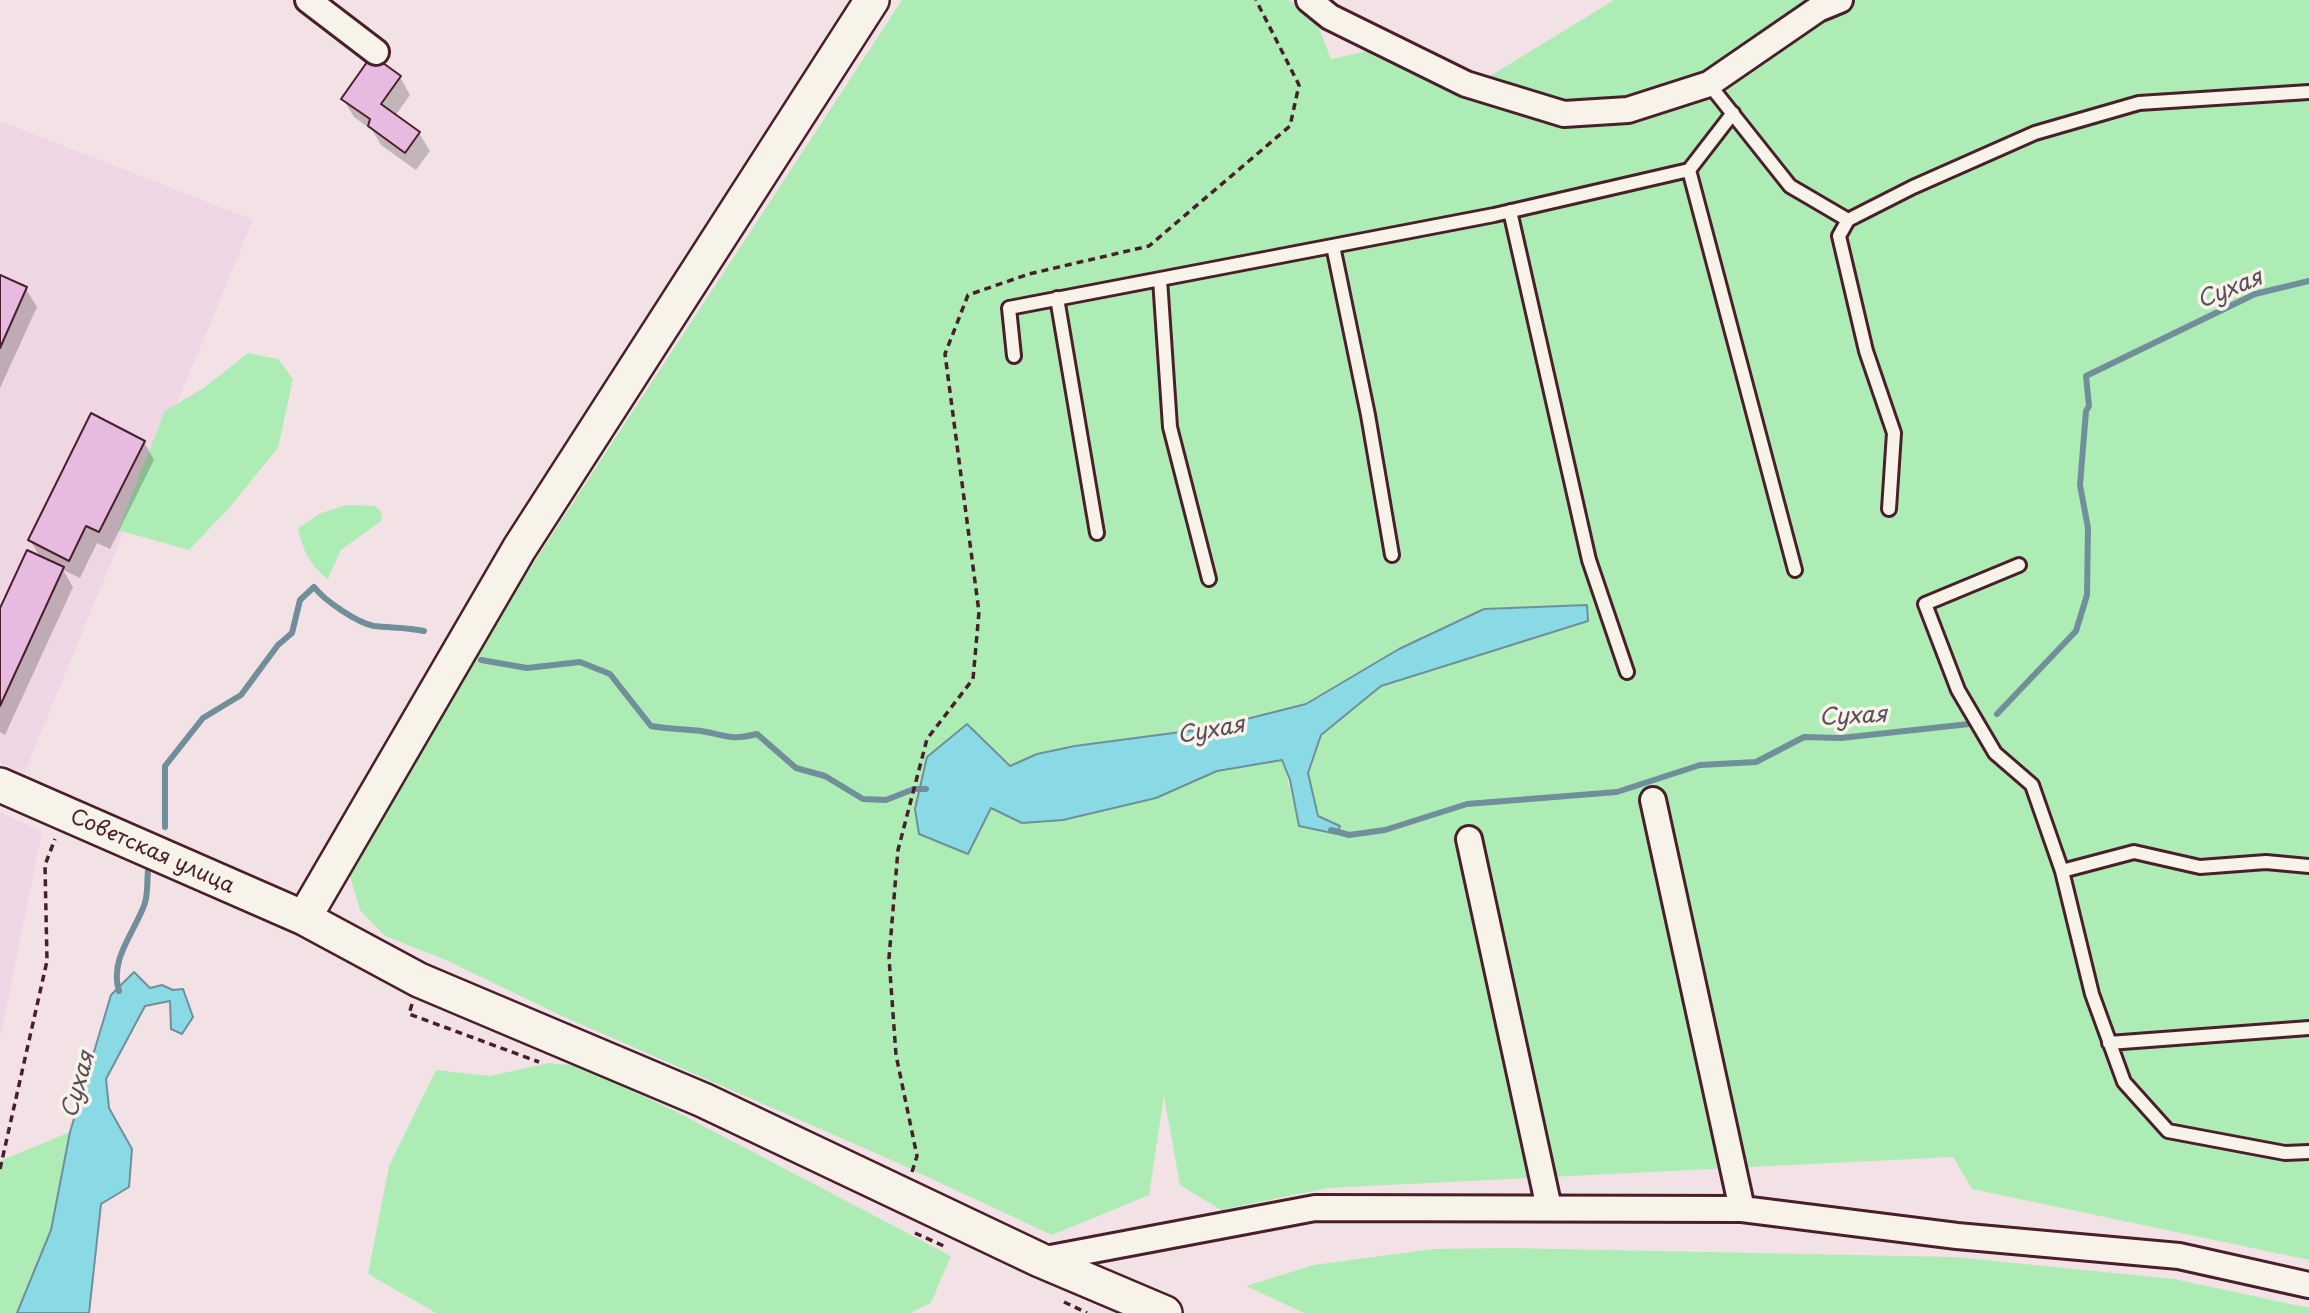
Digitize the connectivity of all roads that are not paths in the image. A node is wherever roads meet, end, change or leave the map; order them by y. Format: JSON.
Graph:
{"nodes":[{"id":1,"x":308,"y":0,"type":"edge"},
{"id":2,"x":1308,"y":0,"type":"edge"},
{"id":3,"x":1840,"y":0,"type":"edge"},
{"id":4,"x":865,"y":2,"type":"edge"},
{"id":5,"x":376,"y":52,"type":"dead end"},
{"id":6,"x":1709,"y":84,"type":"junction"},
{"id":7,"x":2309,"y":92,"type":"edge"},
{"id":8,"x":1733,"y":113,"type":"junction"},
{"id":9,"x":1689,"y":170,"type":"junction"},
{"id":10,"x":1510,"y":211,"type":"junction"},
{"id":11,"x":1848,"y":220,"type":"junction"},
{"id":12,"x":1333,"y":246,"type":"junction"},
{"id":13,"x":1160,"y":279,"type":"junction"},
{"id":14,"x":1057,"y":298,"type":"junction"},
{"id":15,"x":1014,"y":356,"type":"dead end"},
{"id":16,"x":1888,"y":509,"type":"dead end"},
{"id":17,"x":1097,"y":533,"type":"dead end"},
{"id":18,"x":1392,"y":555,"type":"dead end"},
{"id":19,"x":2019,"y":565,"type":"dead end"},
{"id":20,"x":1795,"y":570,"type":"dead end"},
{"id":21,"x":1209,"y":579,"type":"dead end"},
{"id":22,"x":1627,"y":672,"type":"dead end"},
{"id":23,"x":0,"y":785,"type":"edge"},
{"id":24,"x":1653,"y":800,"type":"dead end"},
{"id":25,"x":1469,"y":839,"type":"dead end"},
{"id":26,"x":2309,"y":866,"type":"edge"},
{"id":27,"x":2062,"y":871,"type":"junction"},
{"id":28,"x":304,"y":918,"type":"junction"},
{"id":29,"x":2309,"y":1028,"type":"edge"},
{"id":30,"x":2109,"y":1042,"type":"junction"},
{"id":31,"x":2309,"y":1152,"type":"edge"},
{"id":32,"x":1549,"y":1208,"type":"junction"},
{"id":33,"x":1742,"y":1209,"type":"junction"},
{"id":34,"x":1041,"y":1260,"type":"junction"},
{"id":35,"x":2309,"y":1285,"type":"edge"},
{"id":36,"x":1165,"y":1313,"type":"edge"}],
"edges":[{"from":1,"to":5,"type":"street"},
{"from":2,"to":6,"type":"street"},
{"from":3,"to":6,"type":"street"},
{"from":4,"to":28,"type":"main road"},
{"from":6,"to":8,"type":"lane"},
{"from":7,"to":11,"type":"lane"},
{"from":8,"to":9,"type":"lane"},
{"from":8,"to":11,"type":"lane"},
{"from":9,"to":10,"type":"lane"},
{"from":9,"to":20,"type":"lane"},
{"from":10,"to":12,"type":"lane"},
{"from":10,"to":22,"type":"lane"},
{"from":11,"to":16,"type":"lane"},
{"from":12,"to":13,"type":"lane"},
{"from":12,"to":18,"type":"lane"},
{"from":13,"to":14,"type":"lane"},
{"from":13,"to":21,"type":"lane"},
{"from":14,"to":15,"type":"lane"},
{"from":14,"to":17,"type":"lane"},
{"from":19,"to":27,"type":"lane"},
{"from":23,"to":28,"type":"main road","name":"Советская улица"},
{"from":24,"to":33,"type":"street"},
{"from":25,"to":32,"type":"street"},
{"from":26,"to":27,"type":"lane"},
{"from":27,"to":30,"type":"lane"},
{"from":28,"to":34,"type":"main road","name":"Советская улица"},
{"from":29,"to":30,"type":"lane"},
{"from":30,"to":31,"type":"lane"},
{"from":32,"to":33,"type":"street"},
{"from":32,"to":34,"type":"street"},
{"from":33,"to":35,"type":"street"},
{"from":34,"to":36,"type":"main road","name":"Советская улица"}]}
